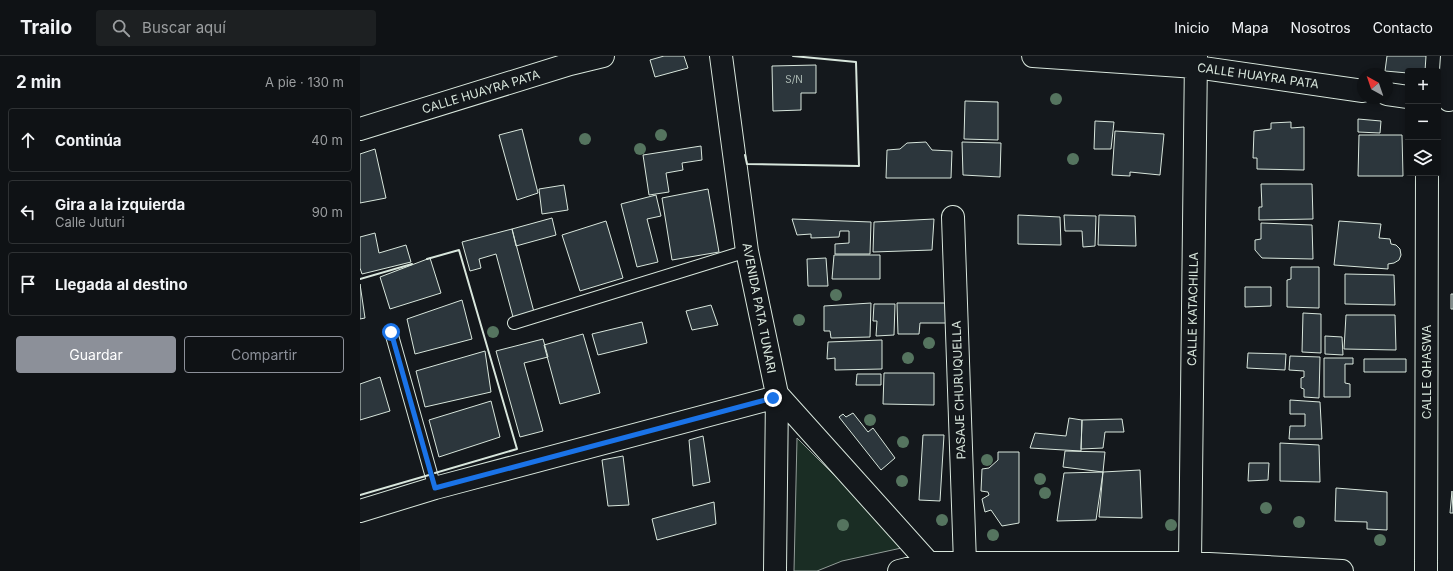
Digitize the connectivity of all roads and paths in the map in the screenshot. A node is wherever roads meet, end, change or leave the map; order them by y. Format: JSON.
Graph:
{"nodes":[{"id":1,"x":603,"y":56,"type":"edge"},
{"id":2,"x":721,"y":56,"type":"edge"},
{"id":3,"x":1033,"y":56,"type":"edge"},
{"id":4,"x":1452,"y":56,"type":"edge"},
{"id":5,"x":568,"y":60,"type":"edge"},
{"id":6,"x":1196,"y":61,"type":"edge"},
{"id":7,"x":1357,"y":90,"type":"edge"},
{"id":8,"x":1393,"y":95,"type":"edge"},
{"id":9,"x":1405,"y":97,"type":"edge"},
{"id":10,"x":1447,"y":100,"type":"edge"},
{"id":11,"x":360,"y":129,"type":"edge"},
{"id":12,"x":1428,"y":176,"type":"edge"},
{"id":13,"x":953,"y":217,"type":"dead end"},
{"id":14,"x":747,"y":251,"type":"junction"},
{"id":15,"x":514,"y":323,"type":"dead end"},
{"id":16,"x":391,"y":332,"type":"dead end"},
{"id":17,"x":777,"y":394,"type":"junction"},
{"id":18,"x":435,"y":488,"type":"junction"},
{"id":19,"x":360,"y":511,"type":"edge"},
{"id":20,"x":965,"y":563,"type":"junction"},
{"id":21,"x":1190,"y":563,"type":"junction"},
{"id":22,"x":933,"y":567,"type":"edge"},
{"id":23,"x":775,"y":571,"type":"edge"},
{"id":24,"x":899,"y":571,"type":"edge"},
{"id":25,"x":1342,"y":571,"type":"edge"},
{"id":26,"x":1426,"y":571,"type":"edge"}],
"edges":[{"from":1,"to":5,"type":"street","name":"CALLE HUAYRA PATA"},
{"from":2,"to":14,"type":"street","name":"AVENIDA PATA TUNARI"},
{"from":3,"to":6,"type":"street","name":"CALLE HUAYRA PATA"},
{"from":4,"to":10,"type":"street"},
{"from":5,"to":11,"type":"street","name":"CALLE HUAYRA PATA"},
{"from":6,"to":7,"type":"street","name":"CALLE HUAYRA PATA"},
{"from":6,"to":21,"type":"street","name":"CALLE KATACHILLA"},
{"from":8,"to":9,"type":"street"},
{"from":12,"to":26,"type":"street","name":"CALLE QHASWA"},
{"from":13,"to":20,"type":"street","name":"PASAJE CHURUQUELLA"},
{"from":14,"to":15,"type":"lane"},
{"from":14,"to":17,"type":"street","name":"AVENIDA PATA TUNARI"},
{"from":16,"to":18,"type":"lane"},
{"from":17,"to":18,"type":"street"},
{"from":17,"to":22,"type":"street"},
{"from":17,"to":23,"type":"street","name":"AVENIDA PATA TUNARI"},
{"from":18,"to":19,"type":"street"},
{"from":20,"to":21,"type":"street"},
{"from":20,"to":22,"type":"street"},
{"from":21,"to":25,"type":"street"},
{"from":22,"to":24,"type":"street"}]}
